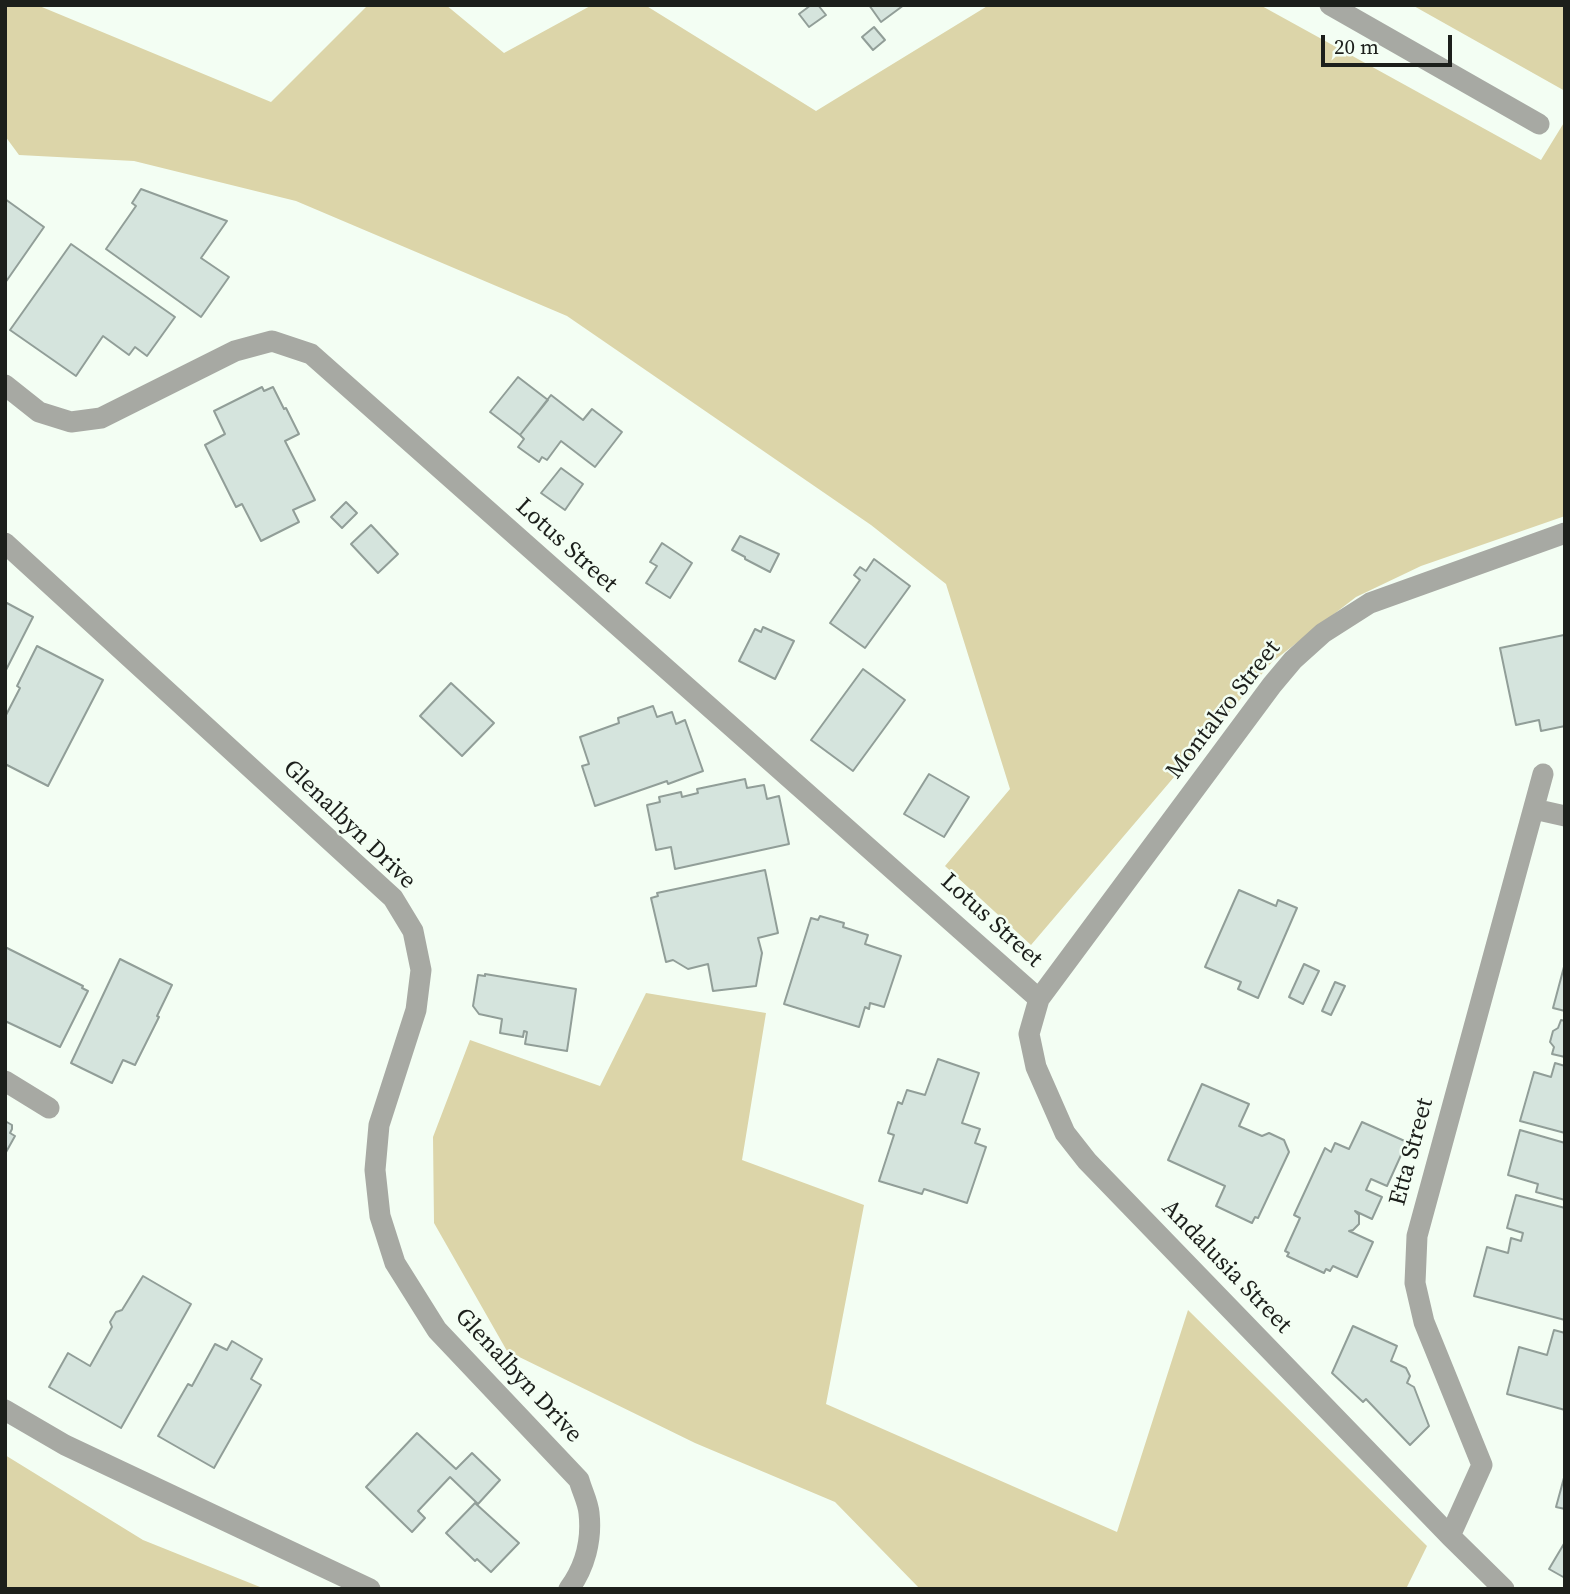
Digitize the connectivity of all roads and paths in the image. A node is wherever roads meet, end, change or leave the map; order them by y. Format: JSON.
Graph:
{"nodes":[{"id":1,"x":1329,"y":5,"type":"edge"},
{"id":2,"x":1539,"y":124,"type":"dead end"},
{"id":3,"x":5,"y":385,"type":"edge"},
{"id":4,"x":1565,"y":533,"type":"edge"},
{"id":5,"x":5,"y":543,"type":"edge"},
{"id":6,"x":1543,"y":774,"type":"dead end"},
{"id":7,"x":1534,"y":809,"type":"junction"},
{"id":8,"x":1565,"y":816,"type":"edge"},
{"id":9,"x":1039,"y":999,"type":"junction"},
{"id":10,"x":5,"y":1081,"type":"edge"},
{"id":11,"x":49,"y":1108,"type":"dead end"},
{"id":12,"x":5,"y":1410,"type":"edge"},
{"id":13,"x":1450,"y":1536,"type":"junction"},
{"id":14,"x":370,"y":1589,"type":"edge"},
{"id":15,"x":569,"y":1589,"type":"edge"},
{"id":16,"x":1504,"y":1589,"type":"edge"}],
"edges":[{"from":1,"to":2,"type":"street"},
{"from":3,"to":9,"type":"street","name":"Lotus Street"},
{"from":4,"to":9,"type":"street","name":"Montalvo Street"},
{"from":5,"to":15,"type":"street","name":"Glenalbyn Drive"},
{"from":6,"to":7,"type":"street","name":"Etta Street"},
{"from":7,"to":8,"type":"street"},
{"from":7,"to":13,"type":"street","name":"Etta Street"},
{"from":9,"to":13,"type":"street","name":"Andalusia Street"},
{"from":10,"to":11,"type":"street"},
{"from":12,"to":14,"type":"street"},
{"from":13,"to":16,"type":"street","name":"Andalusia Street"}]}
